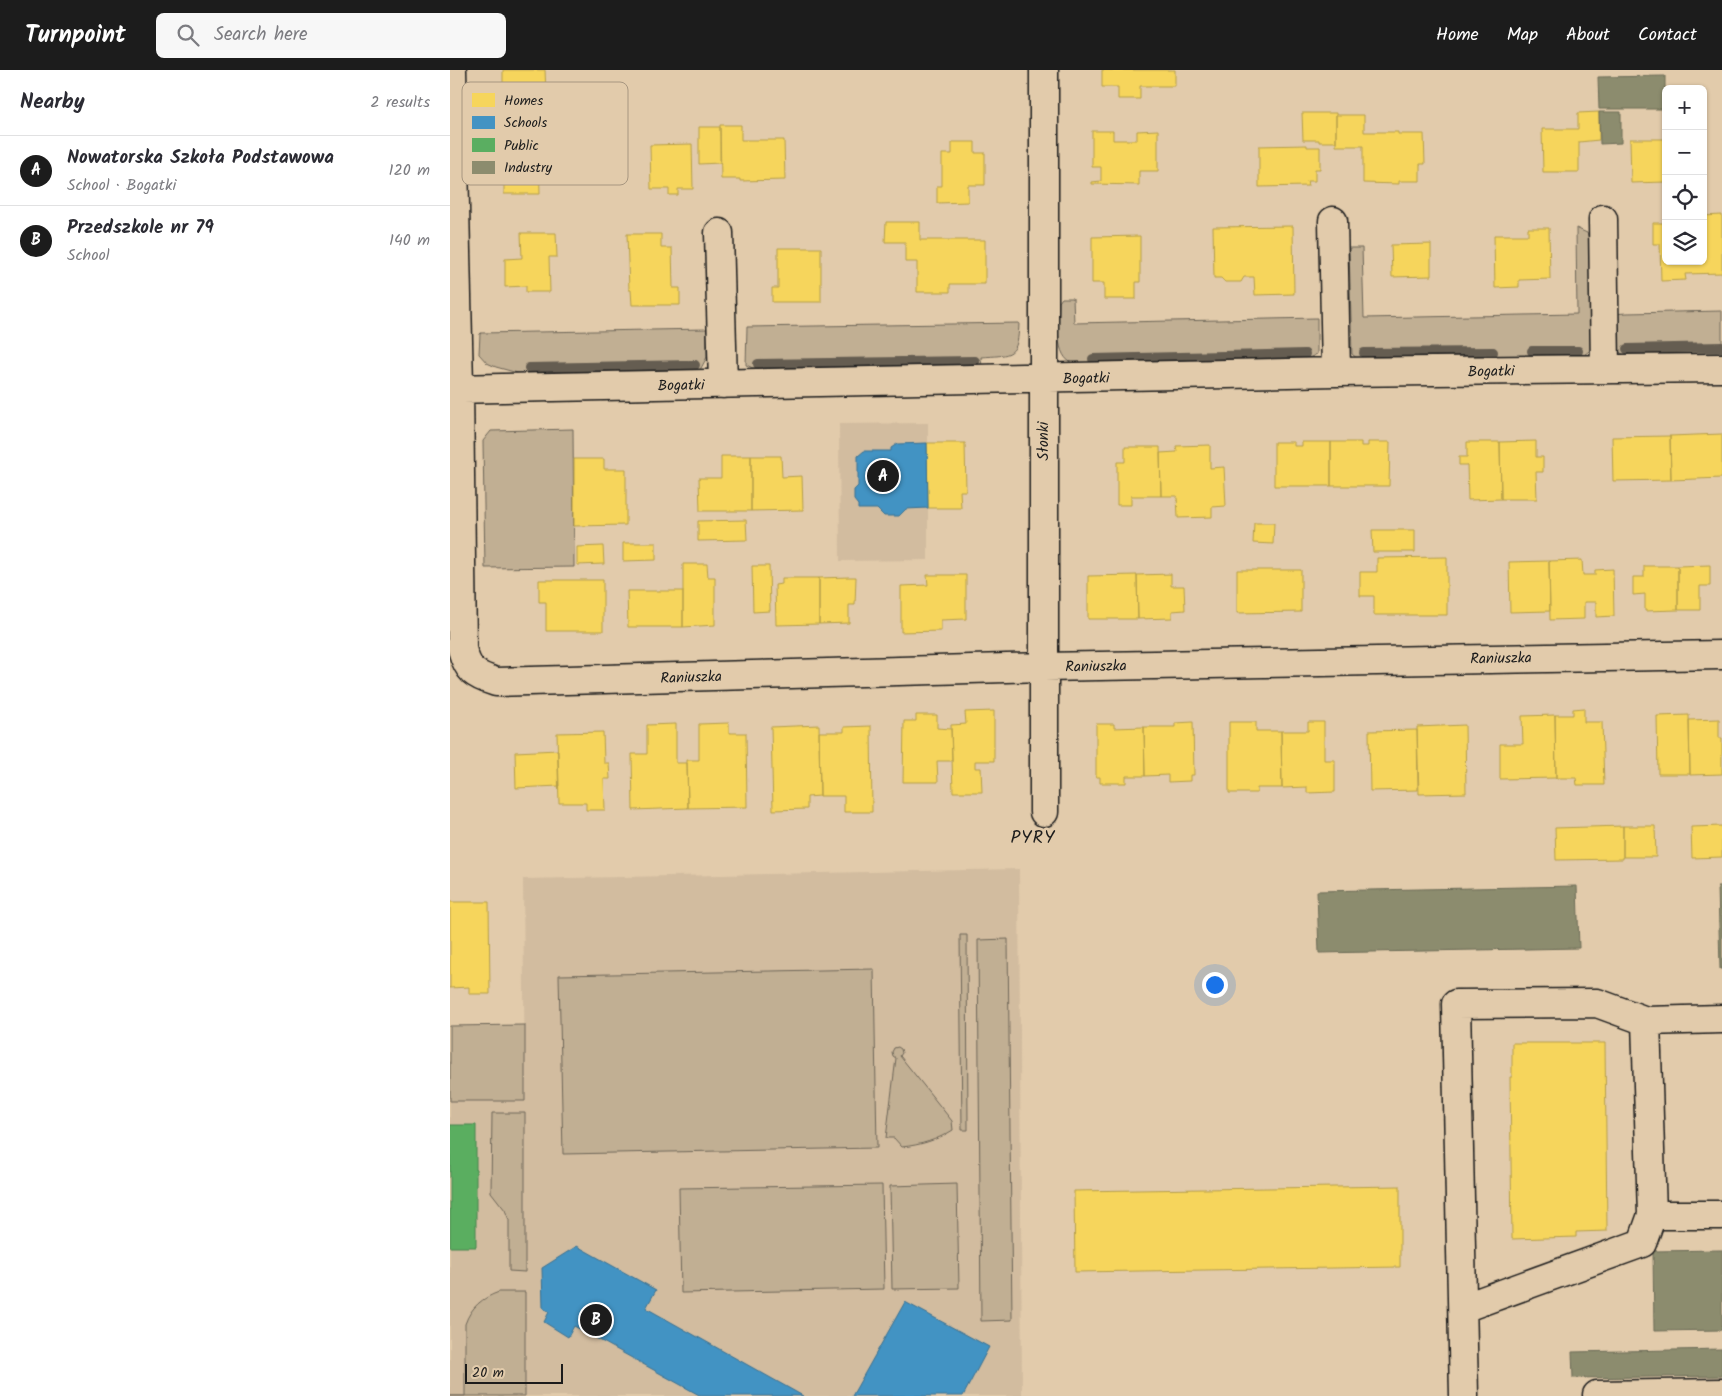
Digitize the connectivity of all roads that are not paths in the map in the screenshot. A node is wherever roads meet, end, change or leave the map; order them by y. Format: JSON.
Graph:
{"nodes":[{"id":1,"x":452,"y":70,"type":"edge"},
{"id":2,"x":1044,"y":70,"type":"edge"},
{"id":3,"x":1603,"y":219,"type":"dead end"},
{"id":4,"x":1332,"y":221,"type":"dead end"},
{"id":5,"x":719,"y":233,"type":"dead end"},
{"id":6,"x":1722,"y":368,"type":"edge"},
{"id":7,"x":1605,"y":369,"type":"junction"},
{"id":8,"x":1336,"y":372,"type":"junction"},
{"id":9,"x":1043,"y":379,"type":"junction"},
{"id":10,"x":723,"y":384,"type":"junction"},
{"id":11,"x":455,"y":388,"type":"edge"},
{"id":12,"x":1722,"y":655,"type":"edge"},
{"id":13,"x":1044,"y":667,"type":"junction"},
{"id":14,"x":1044,"y":812,"type":"dead end"},
{"id":15,"x":1722,"y":1019,"type":"edge"},
{"id":16,"x":1646,"y":1021,"type":"junction"},
{"id":17,"x":1652,"y":1216,"type":"junction"},
{"id":18,"x":1722,"y":1216,"type":"edge"},
{"id":19,"x":1462,"y":1308,"type":"junction"},
{"id":20,"x":1722,"y":1393,"type":"edge"},
{"id":21,"x":1597,"y":1395,"type":"edge"},
{"id":22,"x":1464,"y":1396,"type":"edge"}],
"edges":[{"from":1,"to":11,"type":"street"},
{"from":2,"to":9,"type":"street","name":"Słonki"},
{"from":3,"to":7,"type":"street"},
{"from":4,"to":8,"type":"street"},
{"from":5,"to":10,"type":"street"},
{"from":6,"to":7,"type":"street","name":"Bogatki"},
{"from":7,"to":8,"type":"street","name":"Bogatki"},
{"from":8,"to":9,"type":"street","name":"Bogatki"},
{"from":9,"to":10,"type":"street","name":"Bogatki"},
{"from":9,"to":13,"type":"street","name":"Słonki"},
{"from":10,"to":11,"type":"street","name":"Bogatki"},
{"from":11,"to":13,"type":"street","name":"Raniuszka"},
{"from":12,"to":13,"type":"street","name":"Raniuszka"},
{"from":13,"to":14,"type":"street","name":"Słonki"},
{"from":15,"to":16,"type":"street"},
{"from":16,"to":17,"type":"street"},
{"from":16,"to":19,"type":"street"},
{"from":17,"to":18,"type":"street"},
{"from":17,"to":19,"type":"street"},
{"from":19,"to":22,"type":"street"},
{"from":20,"to":21,"type":"street"}]}
